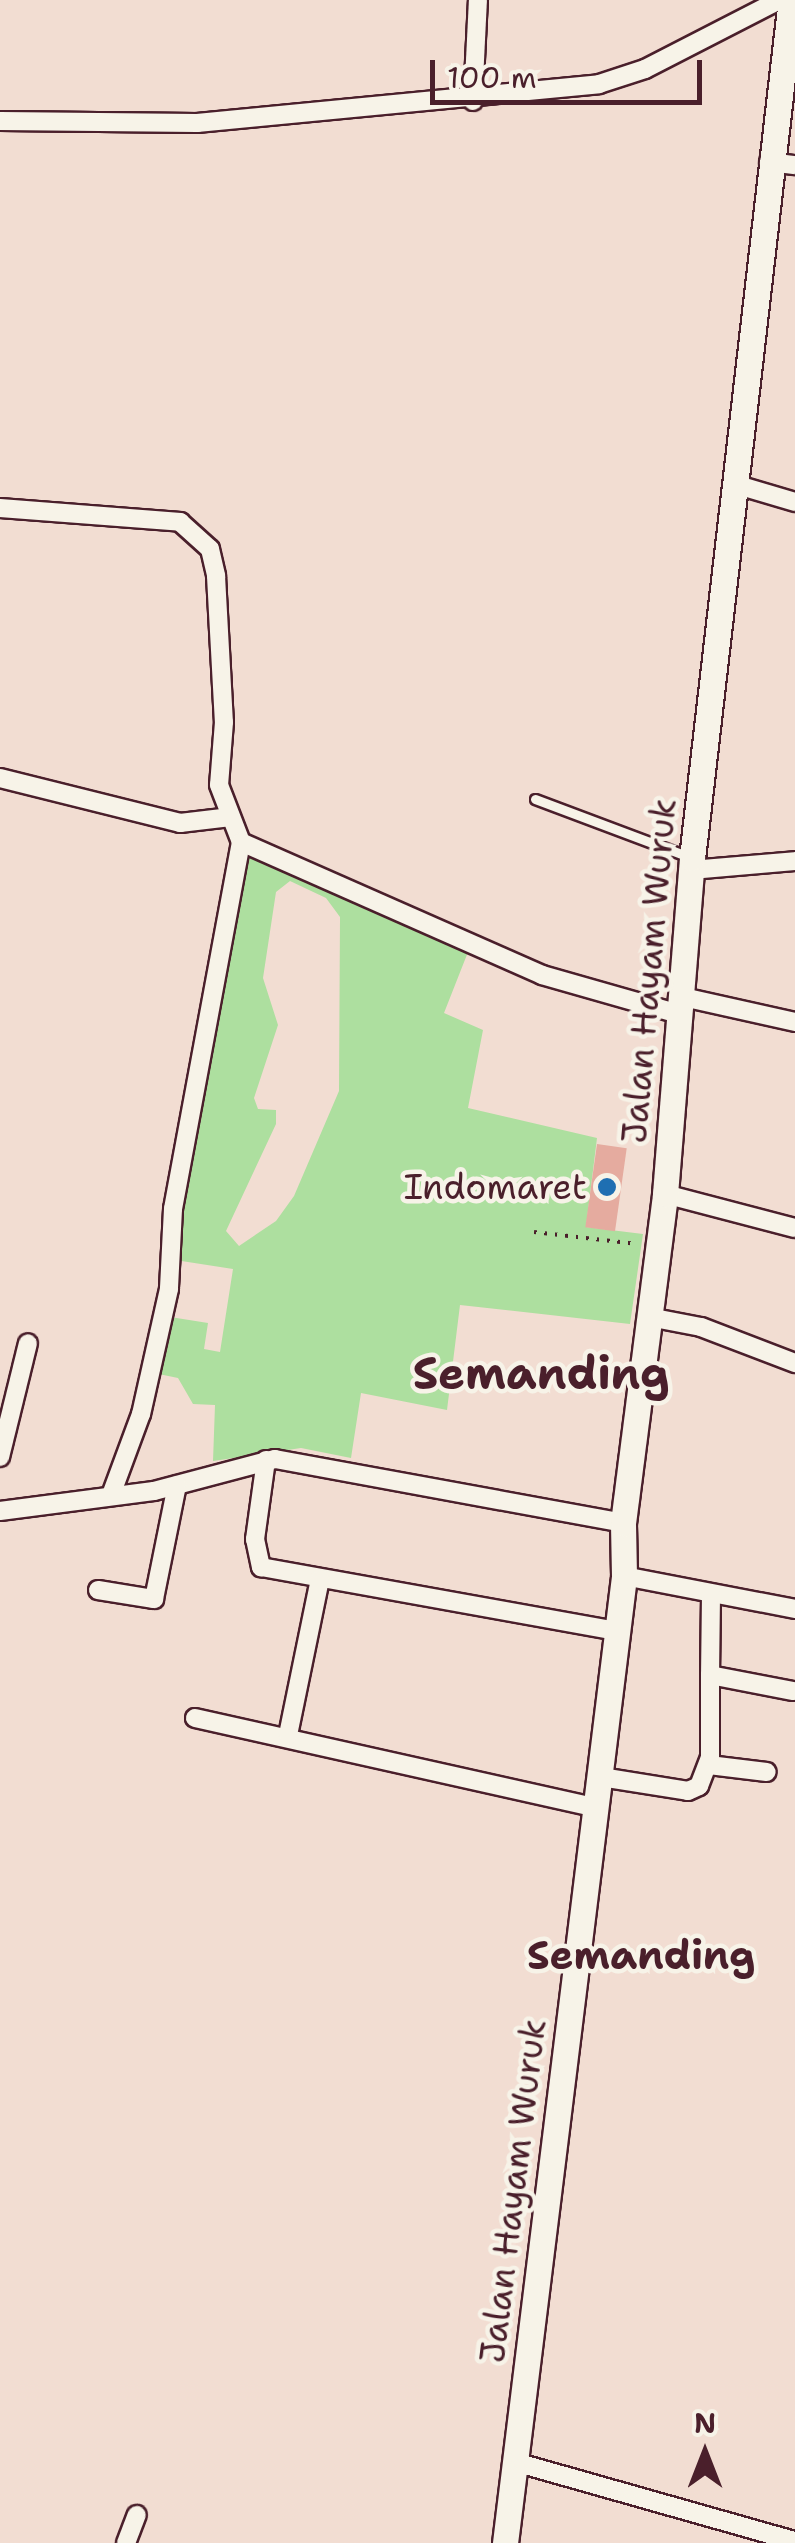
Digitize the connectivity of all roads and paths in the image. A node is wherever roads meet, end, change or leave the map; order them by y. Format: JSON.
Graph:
{"nodes":[{"id":1,"x":478,"y":0,"type":"edge"},
{"id":2,"x":779,"y":0,"type":"edge"},
{"id":3,"x":791,"y":0,"type":"edge"},
{"id":4,"x":473,"y":101,"type":"junction"},
{"id":5,"x":0,"y":120,"type":"edge"},
{"id":6,"x":782,"y":164,"type":"edge"},
{"id":7,"x":734,"y":484,"type":"junction"},
{"id":8,"x":795,"y":502,"type":"edge"},
{"id":9,"x":0,"y":508,"type":"edge"},
{"id":10,"x":0,"y":778,"type":"edge"},
{"id":11,"x":535,"y":799,"type":"dead end"},
{"id":12,"x":230,"y":817,"type":"junction"},
{"id":13,"x":241,"y":842,"type":"junction"},
{"id":14,"x":795,"y":861,"type":"edge"},
{"id":15,"x":691,"y":864,"type":"junction"},
{"id":16,"x":682,"y":1006,"type":"junction"},
{"id":17,"x":795,"y":1022,"type":"edge"},
{"id":18,"x":665,"y":1194,"type":"junction"},
{"id":19,"x":795,"y":1228,"type":"edge"},
{"id":20,"x":534,"y":1232,"type":"dead end"},
{"id":21,"x":657,"y":1246,"type":"junction"},
{"id":22,"x":649,"y":1317,"type":"junction"},
{"id":23,"x":28,"y":1343,"type":"dead end"},
{"id":24,"x":795,"y":1363,"type":"edge"},
{"id":25,"x":0,"y":1457,"type":"edge"},
{"id":26,"x":266,"y":1460,"type":"junction"},
{"id":27,"x":177,"y":1486,"type":"junction"},
{"id":28,"x":111,"y":1495,"type":"junction"},
{"id":29,"x":0,"y":1511,"type":"edge"},
{"id":30,"x":623,"y":1523,"type":"junction"},
{"id":31,"x":624,"y":1576,"type":"junction"},
{"id":32,"x":320,"y":1579,"type":"junction"},
{"id":33,"x":98,"y":1590,"type":"dead end"},
{"id":34,"x":711,"y":1594,"type":"junction"},
{"id":35,"x":795,"y":1609,"type":"edge"},
{"id":36,"x":617,"y":1631,"type":"junction"},
{"id":37,"x":710,"y":1675,"type":"junction"},
{"id":38,"x":793,"y":1691,"type":"edge"},
{"id":39,"x":194,"y":1718,"type":"dead end"},
{"id":40,"x":288,"y":1735,"type":"junction"},
{"id":41,"x":708,"y":1765,"type":"junction"},
{"id":42,"x":767,"y":1772,"type":"dead end"},
{"id":43,"x":601,"y":1777,"type":"junction"},
{"id":44,"x":597,"y":1808,"type":"junction"},
{"id":45,"x":515,"y":2462,"type":"junction"},
{"id":46,"x":137,"y":2515,"type":"dead end"},
{"id":47,"x":795,"y":2541,"type":"edge"},
{"id":48,"x":126,"y":2543,"type":"edge"},
{"id":49,"x":506,"y":2543,"type":"edge"}],
"edges":[{"from":1,"to":4,"type":"street"},
{"from":2,"to":4,"type":"street"},
{"from":3,"to":6,"type":"main road","name":"Jalan Hayam Wuruk"},
{"from":4,"to":5,"type":"street"},
{"from":6,"to":7,"type":"main road","name":"Jalan Hayam Wuruk"},
{"from":7,"to":8,"type":"street"},
{"from":7,"to":15,"type":"main road","name":"Jalan Hayam Wuruk"},
{"from":9,"to":12,"type":"street"},
{"from":10,"to":12,"type":"street"},
{"from":11,"to":15,"type":"lane"},
{"from":12,"to":13,"type":"street"},
{"from":13,"to":16,"type":"street"},
{"from":13,"to":28,"type":"street"},
{"from":14,"to":15,"type":"street"},
{"from":15,"to":16,"type":"main road","name":"Jalan Hayam Wuruk"},
{"from":16,"to":17,"type":"street"},
{"from":16,"to":18,"type":"main road","name":"Jalan Hayam Wuruk"},
{"from":18,"to":19,"type":"street"},
{"from":18,"to":21,"type":"main road","name":"Jalan Hayam Wuruk"},
{"from":20,"to":21,"type":"path"},
{"from":21,"to":22,"type":"main road","name":"Jalan Hayam Wuruk"},
{"from":22,"to":24,"type":"street"},
{"from":22,"to":30,"type":"main road","name":"Jalan Hayam Wuruk"},
{"from":23,"to":25,"type":"street"},
{"from":26,"to":27,"type":"street"},
{"from":26,"to":30,"type":"street"},
{"from":26,"to":32,"type":"street"},
{"from":27,"to":28,"type":"street"},
{"from":27,"to":33,"type":"street"},
{"from":28,"to":29,"type":"street"},
{"from":30,"to":31,"type":"main road","name":"Jalan Hayam Wuruk"},
{"from":31,"to":34,"type":"street"},
{"from":31,"to":36,"type":"main road","name":"Jalan Hayam Wuruk"},
{"from":32,"to":36,"type":"street"},
{"from":32,"to":40,"type":"street"},
{"from":34,"to":35,"type":"street"},
{"from":34,"to":37,"type":"street"},
{"from":36,"to":43,"type":"main road","name":"Jalan Hayam Wuruk"},
{"from":37,"to":38,"type":"street"},
{"from":37,"to":41,"type":"street"},
{"from":39,"to":40,"type":"street"},
{"from":40,"to":44,"type":"street"},
{"from":41,"to":42,"type":"street"},
{"from":41,"to":43,"type":"street"},
{"from":43,"to":44,"type":"main road","name":"Jalan Hayam Wuruk"},
{"from":44,"to":45,"type":"main road","name":"Jalan Hayam Wuruk"},
{"from":45,"to":47,"type":"street"},
{"from":45,"to":49,"type":"main road","name":"Jalan Hayam Wuruk"},
{"from":46,"to":48,"type":"street"}]}
